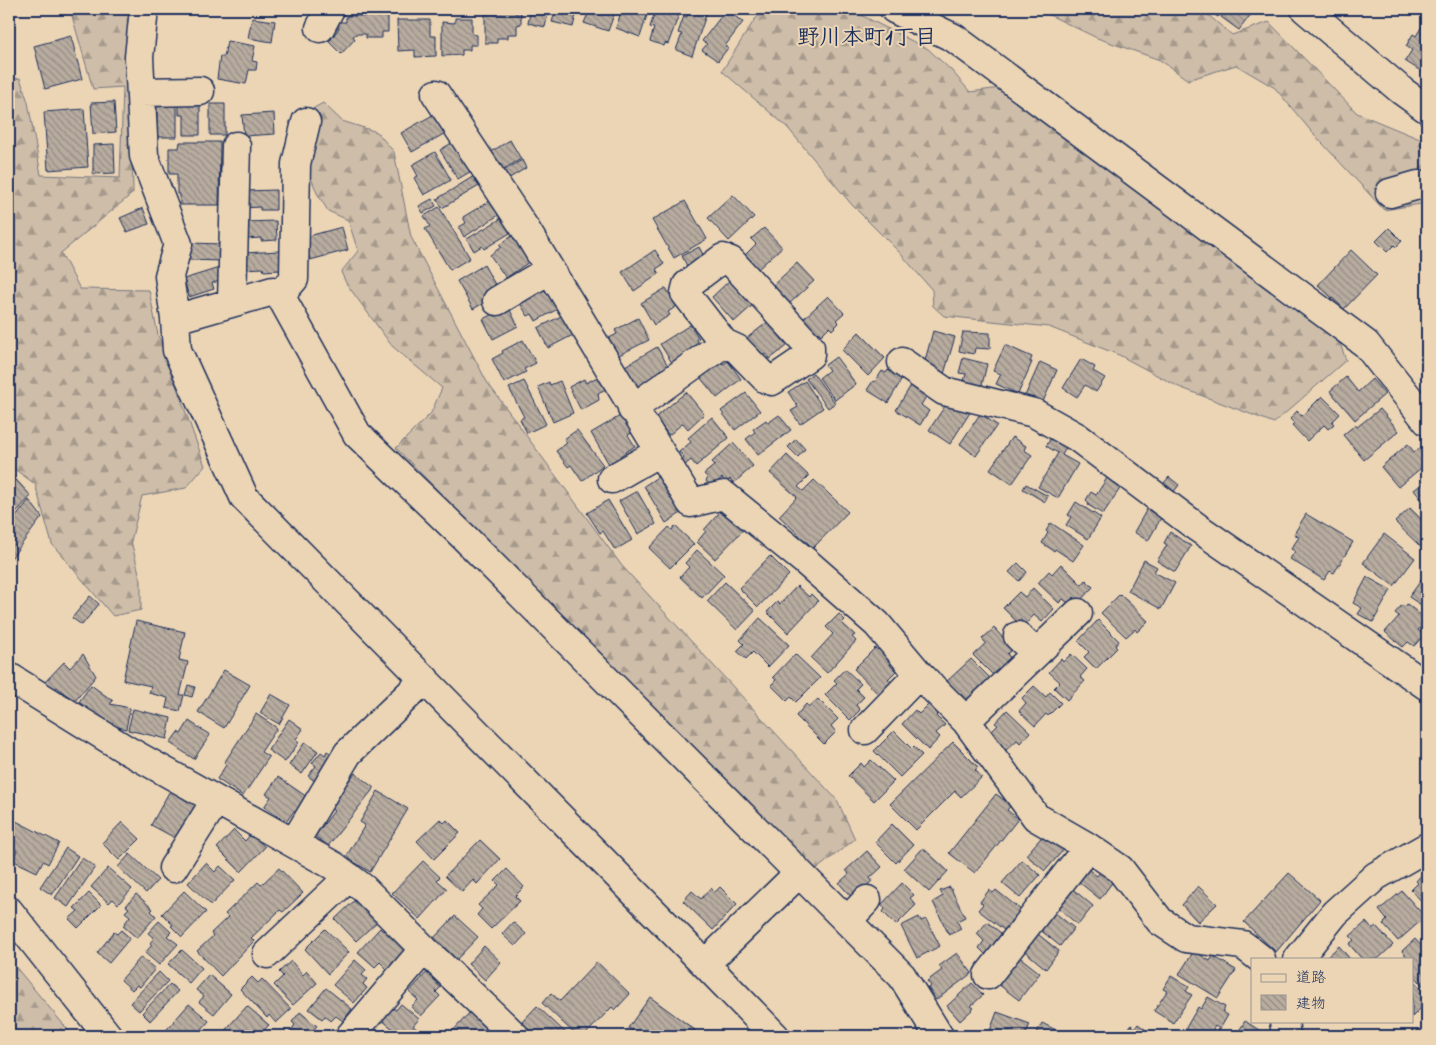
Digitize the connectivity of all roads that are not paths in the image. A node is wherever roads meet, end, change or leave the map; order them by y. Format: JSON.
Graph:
{"nodes":[{"id":1,"x":144,"y":9,"type":"edge"},
{"id":2,"x":894,"y":9,"type":"edge"},
{"id":3,"x":1305,"y":9,"type":"edge"},
{"id":4,"x":200,"y":91,"type":"dead end"},
{"id":5,"x":141,"y":92,"type":"junction"},
{"id":6,"x":436,"y":94,"type":"dead end"},
{"id":7,"x":1427,"y":109,"type":"edge"},
{"id":8,"x":306,"y":122,"type":"dead end"},
{"id":9,"x":236,"y":146,"type":"dead end"},
{"id":10,"x":1427,"y":185,"type":"edge"},
{"id":11,"x":1390,"y":193,"type":"dead end"},
{"id":12,"x":549,"y":270,"type":"junction"},
{"id":13,"x":280,"y":295,"type":"junction"},
{"id":14,"x":496,"y":301,"type":"dead end"},
{"id":15,"x":232,"y":302,"type":"junction"},
{"id":16,"x":175,"y":319,"type":"junction"},
{"id":17,"x":724,"y":343,"type":"junction"},
{"id":18,"x":902,"y":362,"type":"dead end"},
{"id":19,"x":632,"y":409,"type":"junction"},
{"id":20,"x":1427,"y":421,"type":"edge"},
{"id":21,"x":659,"y":452,"type":"junction"},
{"id":22,"x":612,"y":479,"type":"dead end"},
{"id":23,"x":1078,"y":613,"type":"dead end"},
{"id":24,"x":919,"y":674,"type":"junction"},
{"id":25,"x":9,"y":677,"type":"edge"},
{"id":26,"x":425,"y":679,"type":"junction"},
{"id":27,"x":1427,"y":686,"type":"edge"},
{"id":28,"x":966,"y":721,"type":"junction"},
{"id":29,"x":865,"y":730,"type":"dead end"},
{"id":30,"x":216,"y":800,"type":"junction"},
{"id":31,"x":294,"y":843,"type":"junction"},
{"id":32,"x":1088,"y":847,"type":"junction"},
{"id":33,"x":1427,"y":847,"type":"edge"},
{"id":34,"x":173,"y":868,"type":"dead end"},
{"id":35,"x":799,"y":873,"type":"junction"},
{"id":36,"x":349,"y":877,"type":"junction"},
{"id":37,"x":867,"y":900,"type":"dead end"},
{"id":38,"x":9,"y":911,"type":"edge"},
{"id":39,"x":847,"y":921,"type":"junction"},
{"id":40,"x":424,"y":949,"type":"junction"},
{"id":41,"x":267,"y":954,"type":"dead end"},
{"id":42,"x":1260,"y":958,"type":"edge"},
{"id":43,"x":1299,"y":958,"type":"edge"},
{"id":44,"x":705,"y":964,"type":"junction"},
{"id":45,"x":988,"y":975,"type":"dead end"},
{"id":46,"x":1284,"y":1022,"type":"edge"},
{"id":47,"x":108,"y":1036,"type":"edge"},
{"id":48,"x":350,"y":1036,"type":"edge"},
{"id":49,"x":515,"y":1036,"type":"edge"},
{"id":50,"x":775,"y":1036,"type":"edge"},
{"id":51,"x":939,"y":1036,"type":"edge"},
{"id":52,"x":1286,"y":1036,"type":"edge"}],
"edges":[{"from":1,"to":5,"type":"street"},
{"from":2,"to":20,"type":"street"},
{"from":3,"to":7,"type":"street"},
{"from":4,"to":5,"type":"street"},
{"from":5,"to":16,"type":"street"},
{"from":6,"to":12,"type":"street"},
{"from":8,"to":13,"type":"street"},
{"from":9,"to":15,"type":"street"},
{"from":10,"to":11,"type":"street"},
{"from":12,"to":14,"type":"street"},
{"from":12,"to":19,"type":"street"},
{"from":13,"to":15,"type":"street"},
{"from":13,"to":35,"type":"street"},
{"from":15,"to":16,"type":"street"},
{"from":16,"to":26,"type":"street"},
{"from":17,"to":17,"type":"street"},
{"from":17,"to":19,"type":"street"},
{"from":18,"to":27,"type":"street"},
{"from":19,"to":21,"type":"street"},
{"from":21,"to":22,"type":"street"},
{"from":21,"to":24,"type":"street"},
{"from":23,"to":28,"type":"street"},
{"from":24,"to":28,"type":"street"},
{"from":24,"to":29,"type":"street"},
{"from":25,"to":30,"type":"street"},
{"from":26,"to":31,"type":"street"},
{"from":26,"to":44,"type":"street"},
{"from":28,"to":32,"type":"street"},
{"from":30,"to":31,"type":"street"},
{"from":30,"to":34,"type":"street"},
{"from":31,"to":36,"type":"street"},
{"from":32,"to":42,"type":"street"},
{"from":32,"to":45,"type":"street"},
{"from":33,"to":43,"type":"street"},
{"from":35,"to":39,"type":"street"},
{"from":35,"to":44,"type":"street"},
{"from":36,"to":40,"type":"street"},
{"from":36,"to":41,"type":"street"},
{"from":37,"to":39,"type":"street"},
{"from":38,"to":47,"type":"street"},
{"from":39,"to":51,"type":"street"},
{"from":40,"to":48,"type":"street"},
{"from":40,"to":49,"type":"street"},
{"from":44,"to":50,"type":"street"},
{"from":46,"to":52,"type":"street"}]}
